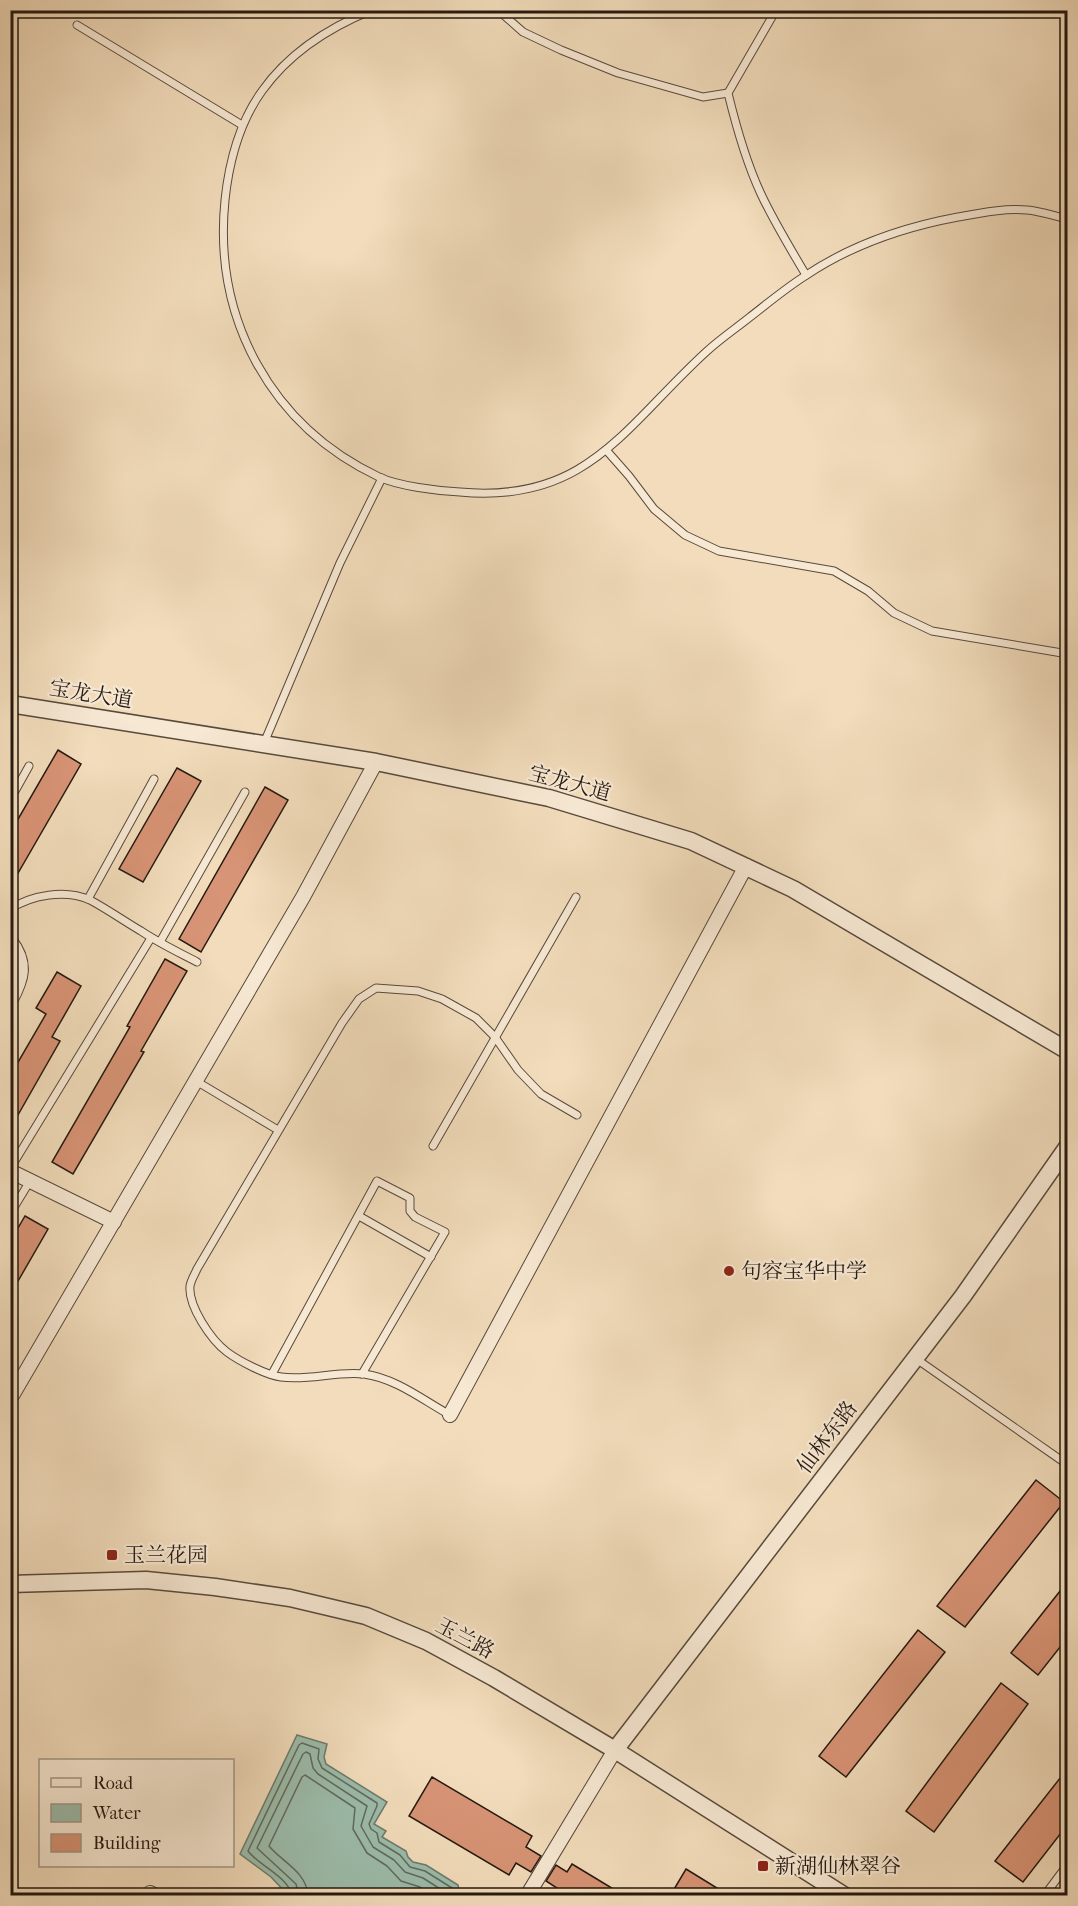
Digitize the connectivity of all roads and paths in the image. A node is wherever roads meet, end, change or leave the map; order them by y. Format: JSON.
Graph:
{"nodes":[{"id":1,"x":372,"y":10,"type":"edge"},
{"id":2,"x":498,"y":10,"type":"edge"},
{"id":3,"x":776,"y":10,"type":"edge"},
{"id":4,"x":77,"y":25,"type":"dead end"},
{"id":5,"x":728,"y":93,"type":"junction"},
{"id":6,"x":242,"y":125,"type":"junction"},
{"id":7,"x":1068,"y":219,"type":"edge"},
{"id":8,"x":806,"y":275,"type":"junction"},
{"id":9,"x":607,"y":451,"type":"junction"},
{"id":10,"x":382,"y":478,"type":"junction"},
{"id":11,"x":1068,"y":654,"type":"edge"},
{"id":12,"x":10,"y":704,"type":"edge"},
{"id":13,"x":264,"y":743,"type":"junction"},
{"id":14,"x":376,"y":762,"type":"junction"},
{"id":15,"x":29,"y":766,"type":"dead end"},
{"id":16,"x":154,"y":779,"type":"dead end"},
{"id":17,"x":245,"y":792,"type":"dead end"},
{"id":18,"x":10,"y":800,"type":"edge"},
{"id":19,"x":746,"y":866,"type":"junction"},
{"id":20,"x":576,"y":897,"type":"dead end"},
{"id":21,"x":88,"y":899,"type":"junction"},
{"id":22,"x":10,"y":909,"type":"edge"},
{"id":23,"x":151,"y":938,"type":"junction"},
{"id":24,"x":10,"y":941,"type":"edge"},
{"id":25,"x":160,"y":942,"type":"junction"},
{"id":26,"x":197,"y":962,"type":"dead end"},
{"id":27,"x":10,"y":1001,"type":"edge"},
{"id":28,"x":495,"y":1037,"type":"junction"},
{"id":29,"x":1068,"y":1051,"type":"edge"},
{"id":30,"x":196,"y":1081,"type":"junction"},
{"id":31,"x":577,"y":1115,"type":"dead end"},
{"id":32,"x":278,"y":1130,"type":"junction"},
{"id":33,"x":433,"y":1146,"type":"dead end"},
{"id":34,"x":1068,"y":1146,"type":"edge"},
{"id":35,"x":10,"y":1170,"type":"edge"},
{"id":36,"x":30,"y":1181,"type":"junction"},
{"id":37,"x":10,"y":1214,"type":"edge"},
{"id":38,"x":359,"y":1216,"type":"junction"},
{"id":39,"x":114,"y":1222,"type":"junction"},
{"id":40,"x":430,"y":1257,"type":"junction"},
{"id":41,"x":915,"y":1358,"type":"junction"},
{"id":42,"x":272,"y":1374,"type":"junction"},
{"id":43,"x":362,"y":1374,"type":"junction"},
{"id":44,"x":10,"y":1399,"type":"edge"},
{"id":45,"x":450,"y":1415,"type":"joint"},
{"id":46,"x":1068,"y":1465,"type":"edge"},
{"id":47,"x":10,"y":1584,"type":"edge"},
{"id":48,"x":615,"y":1750,"type":"junction"},
{"id":49,"x":1068,"y":1864,"type":"edge"},
{"id":50,"x":527,"y":1896,"type":"edge"},
{"id":51,"x":845,"y":1896,"type":"edge"},
{"id":52,"x":1044,"y":1896,"type":"edge"}],
"edges":[{"from":1,"to":6,"type":"lane"},
{"from":2,"to":5,"type":"lane"},
{"from":3,"to":5,"type":"lane"},
{"from":4,"to":6,"type":"lane"},
{"from":5,"to":8,"type":"lane"},
{"from":6,"to":10,"type":"lane"},
{"from":7,"to":8,"type":"lane"},
{"from":8,"to":9,"type":"lane"},
{"from":9,"to":10,"type":"lane"},
{"from":9,"to":11,"type":"lane"},
{"from":10,"to":13,"type":"lane"},
{"from":12,"to":13,"type":"street","name":"宝龙大道"},
{"from":13,"to":14,"type":"street","name":"宝龙大道"},
{"from":14,"to":19,"type":"street","name":"宝龙大道"},
{"from":14,"to":30,"type":"street"},
{"from":15,"to":18,"type":"lane"},
{"from":16,"to":21,"type":"lane"},
{"from":17,"to":25,"type":"lane"},
{"from":19,"to":29,"type":"street","name":"宝龙大道"},
{"from":19,"to":45,"type":"street"},
{"from":20,"to":28,"type":"lane"},
{"from":21,"to":22,"type":"lane"},
{"from":21,"to":23,"type":"lane"},
{"from":23,"to":25,"type":"lane"},
{"from":23,"to":35,"type":"lane"},
{"from":24,"to":27,"type":"street"},
{"from":25,"to":26,"type":"lane"},
{"from":28,"to":31,"type":"lane"},
{"from":28,"to":32,"type":"lane"},
{"from":28,"to":33,"type":"lane"},
{"from":30,"to":32,"type":"lane"},
{"from":30,"to":39,"type":"street"},
{"from":32,"to":42,"type":"lane"},
{"from":34,"to":41,"type":"street","name":"仙林东路"},
{"from":35,"to":36,"type":"street"},
{"from":36,"to":37,"type":"lane"},
{"from":36,"to":39,"type":"street"},
{"from":38,"to":40,"type":"lane"},
{"from":38,"to":40,"type":"lane"},
{"from":38,"to":42,"type":"lane"},
{"from":39,"to":44,"type":"street"},
{"from":40,"to":43,"type":"lane"},
{"from":41,"to":46,"type":"lane"},
{"from":41,"to":48,"type":"street","name":"仙林东路"},
{"from":42,"to":43,"type":"lane"},
{"from":43,"to":45,"type":"lane"},
{"from":47,"to":48,"type":"street","name":"玉兰路"},
{"from":48,"to":50,"type":"street"},
{"from":48,"to":51,"type":"street","name":"玉兰路"},
{"from":49,"to":52,"type":"lane"}]}
